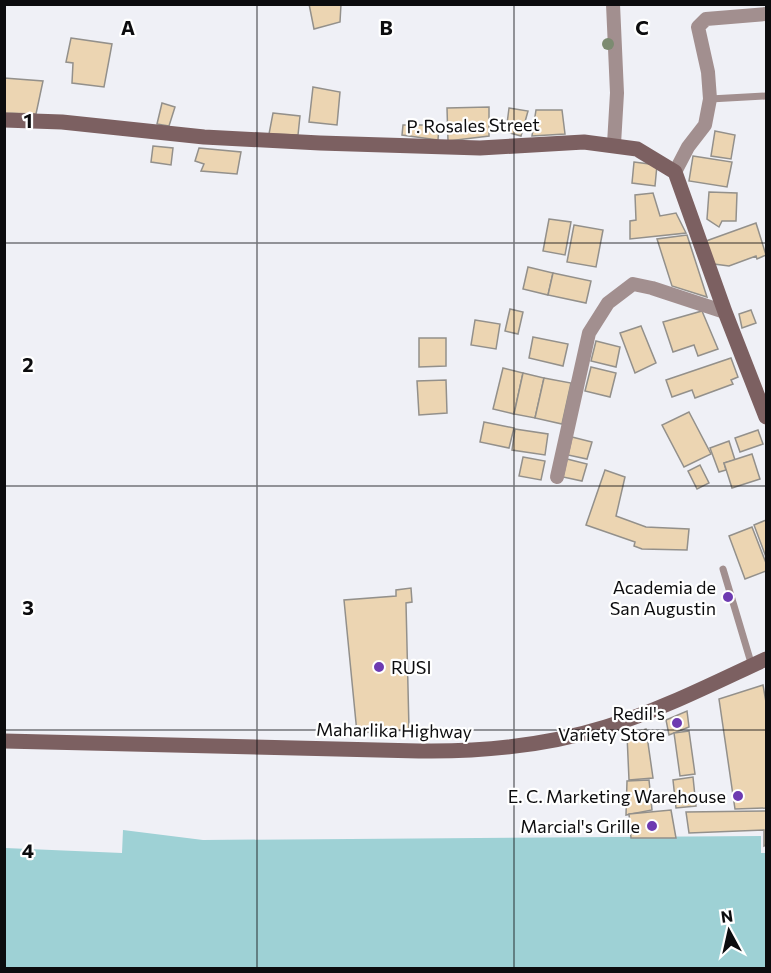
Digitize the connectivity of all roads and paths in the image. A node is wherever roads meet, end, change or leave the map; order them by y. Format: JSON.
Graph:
{"nodes":[{"id":1,"x":613,"y":4,"type":"edge"},
{"id":2,"x":766,"y":14,"type":"edge"},
{"id":3,"x":766,"y":96,"type":"edge"},
{"id":4,"x":710,"y":99,"type":"junction"},
{"id":5,"x":4,"y":120,"type":"edge"},
{"id":6,"x":615,"y":144,"type":"junction"},
{"id":7,"x":675,"y":172,"type":"junction"},
{"id":8,"x":725,"y":312,"type":"junction"},
{"id":9,"x":766,"y":417,"type":"edge"},
{"id":10,"x":557,"y":477,"type":"dead end"},
{"id":11,"x":723,"y":569,"type":"dead end"},
{"id":12,"x":766,"y":659,"type":"edge"},
{"id":13,"x":752,"y":666,"type":"junction"},
{"id":14,"x":4,"y":741,"type":"edge"}],
"edges":[{"from":1,"to":6,"type":"street"},
{"from":2,"to":4,"type":"street"},
{"from":3,"to":4,"type":"lane"},
{"from":4,"to":7,"type":"street"},
{"from":5,"to":6,"type":"street","name":"P. Rosales Street"},
{"from":6,"to":7,"type":"street","name":"P. Rosales Street"},
{"from":7,"to":8,"type":"street"},
{"from":8,"to":9,"type":"street"},
{"from":8,"to":10,"type":"street"},
{"from":11,"to":13,"type":"lane"},
{"from":12,"to":13,"type":"street","name":"Maharlika Highway"},
{"from":13,"to":14,"type":"street","name":"Maharlika Highway"}]}
